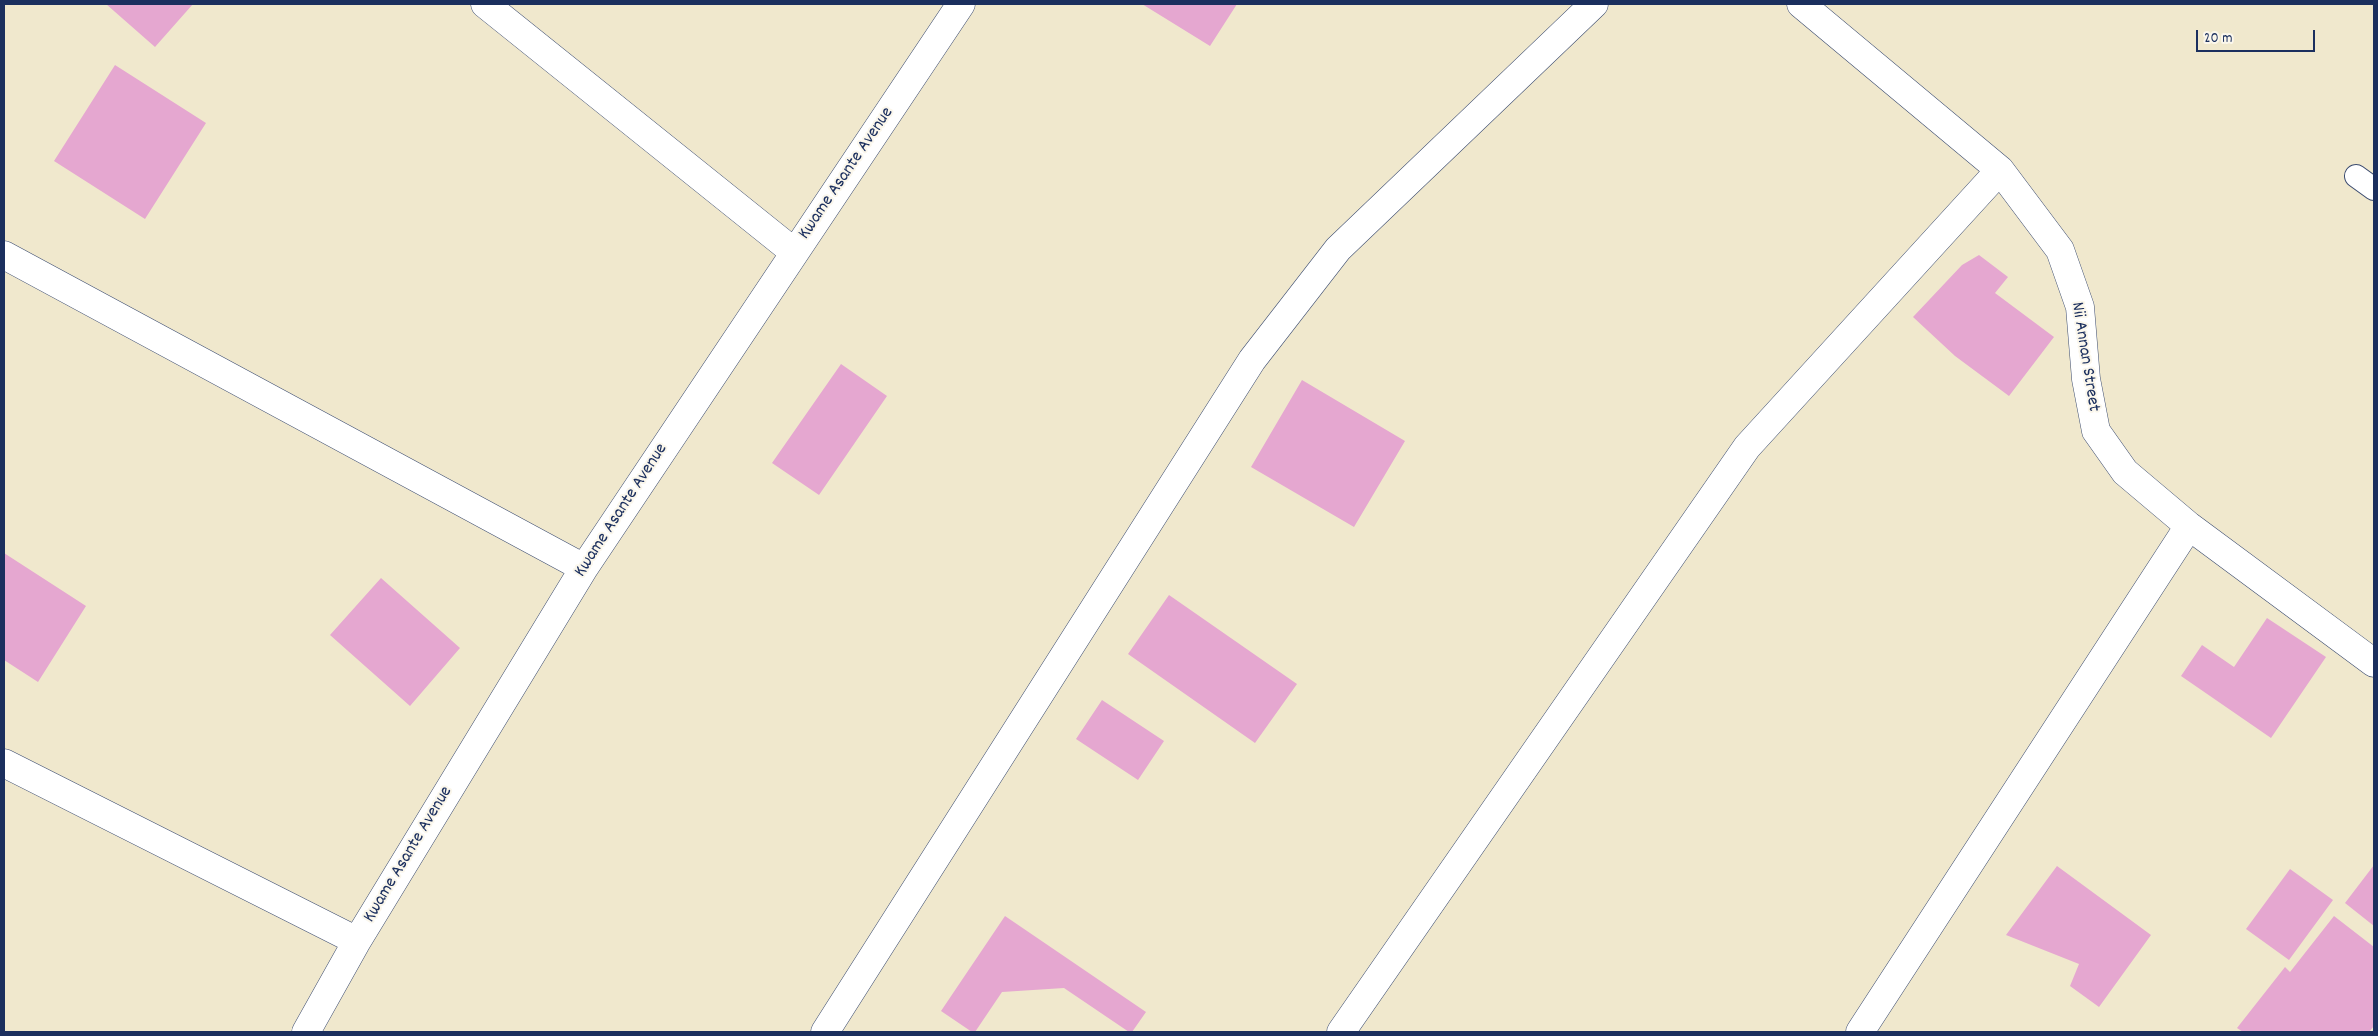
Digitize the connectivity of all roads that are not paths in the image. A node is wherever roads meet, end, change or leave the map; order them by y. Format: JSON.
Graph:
{"nodes":[{"id":1,"x":485,"y":4,"type":"edge"},
{"id":2,"x":961,"y":4,"type":"edge"},
{"id":3,"x":1594,"y":4,"type":"edge"},
{"id":4,"x":1801,"y":4,"type":"edge"},
{"id":5,"x":2000,"y":170,"type":"junction"},
{"id":6,"x":2356,"y":176,"type":"dead end"},
{"id":7,"x":2374,"y":189,"type":"edge"},
{"id":8,"x":794,"y":252,"type":"junction"},
{"id":9,"x":4,"y":255,"type":"edge"},
{"id":10,"x":2189,"y":526,"type":"junction"},
{"id":11,"x":584,"y":568,"type":"junction"},
{"id":12,"x":2374,"y":664,"type":"edge"},
{"id":13,"x":4,"y":763,"type":"edge"},
{"id":14,"x":357,"y":940,"type":"junction"},
{"id":15,"x":836,"y":1029,"type":"edge"},
{"id":16,"x":306,"y":1032,"type":"edge"},
{"id":17,"x":1341,"y":1032,"type":"edge"},
{"id":18,"x":1860,"y":1032,"type":"edge"}],
"edges":[{"from":1,"to":8,"type":"street"},
{"from":2,"to":8,"type":"street","name":"Kwame Asante Avenue"},
{"from":3,"to":15,"type":"street"},
{"from":4,"to":5,"type":"street","name":"Nii Annan Street"},
{"from":5,"to":10,"type":"street","name":"Nii Annan Street"},
{"from":5,"to":17,"type":"street"},
{"from":6,"to":7,"type":"lane"},
{"from":8,"to":11,"type":"street","name":"Kwame Asante Avenue"},
{"from":9,"to":11,"type":"street"},
{"from":10,"to":12,"type":"street","name":"Nii Annan Street"},
{"from":10,"to":18,"type":"street"},
{"from":11,"to":14,"type":"street","name":"Kwame Asante Avenue"},
{"from":13,"to":14,"type":"street"},
{"from":14,"to":16,"type":"street","name":"Kwame Asante Avenue"}]}
